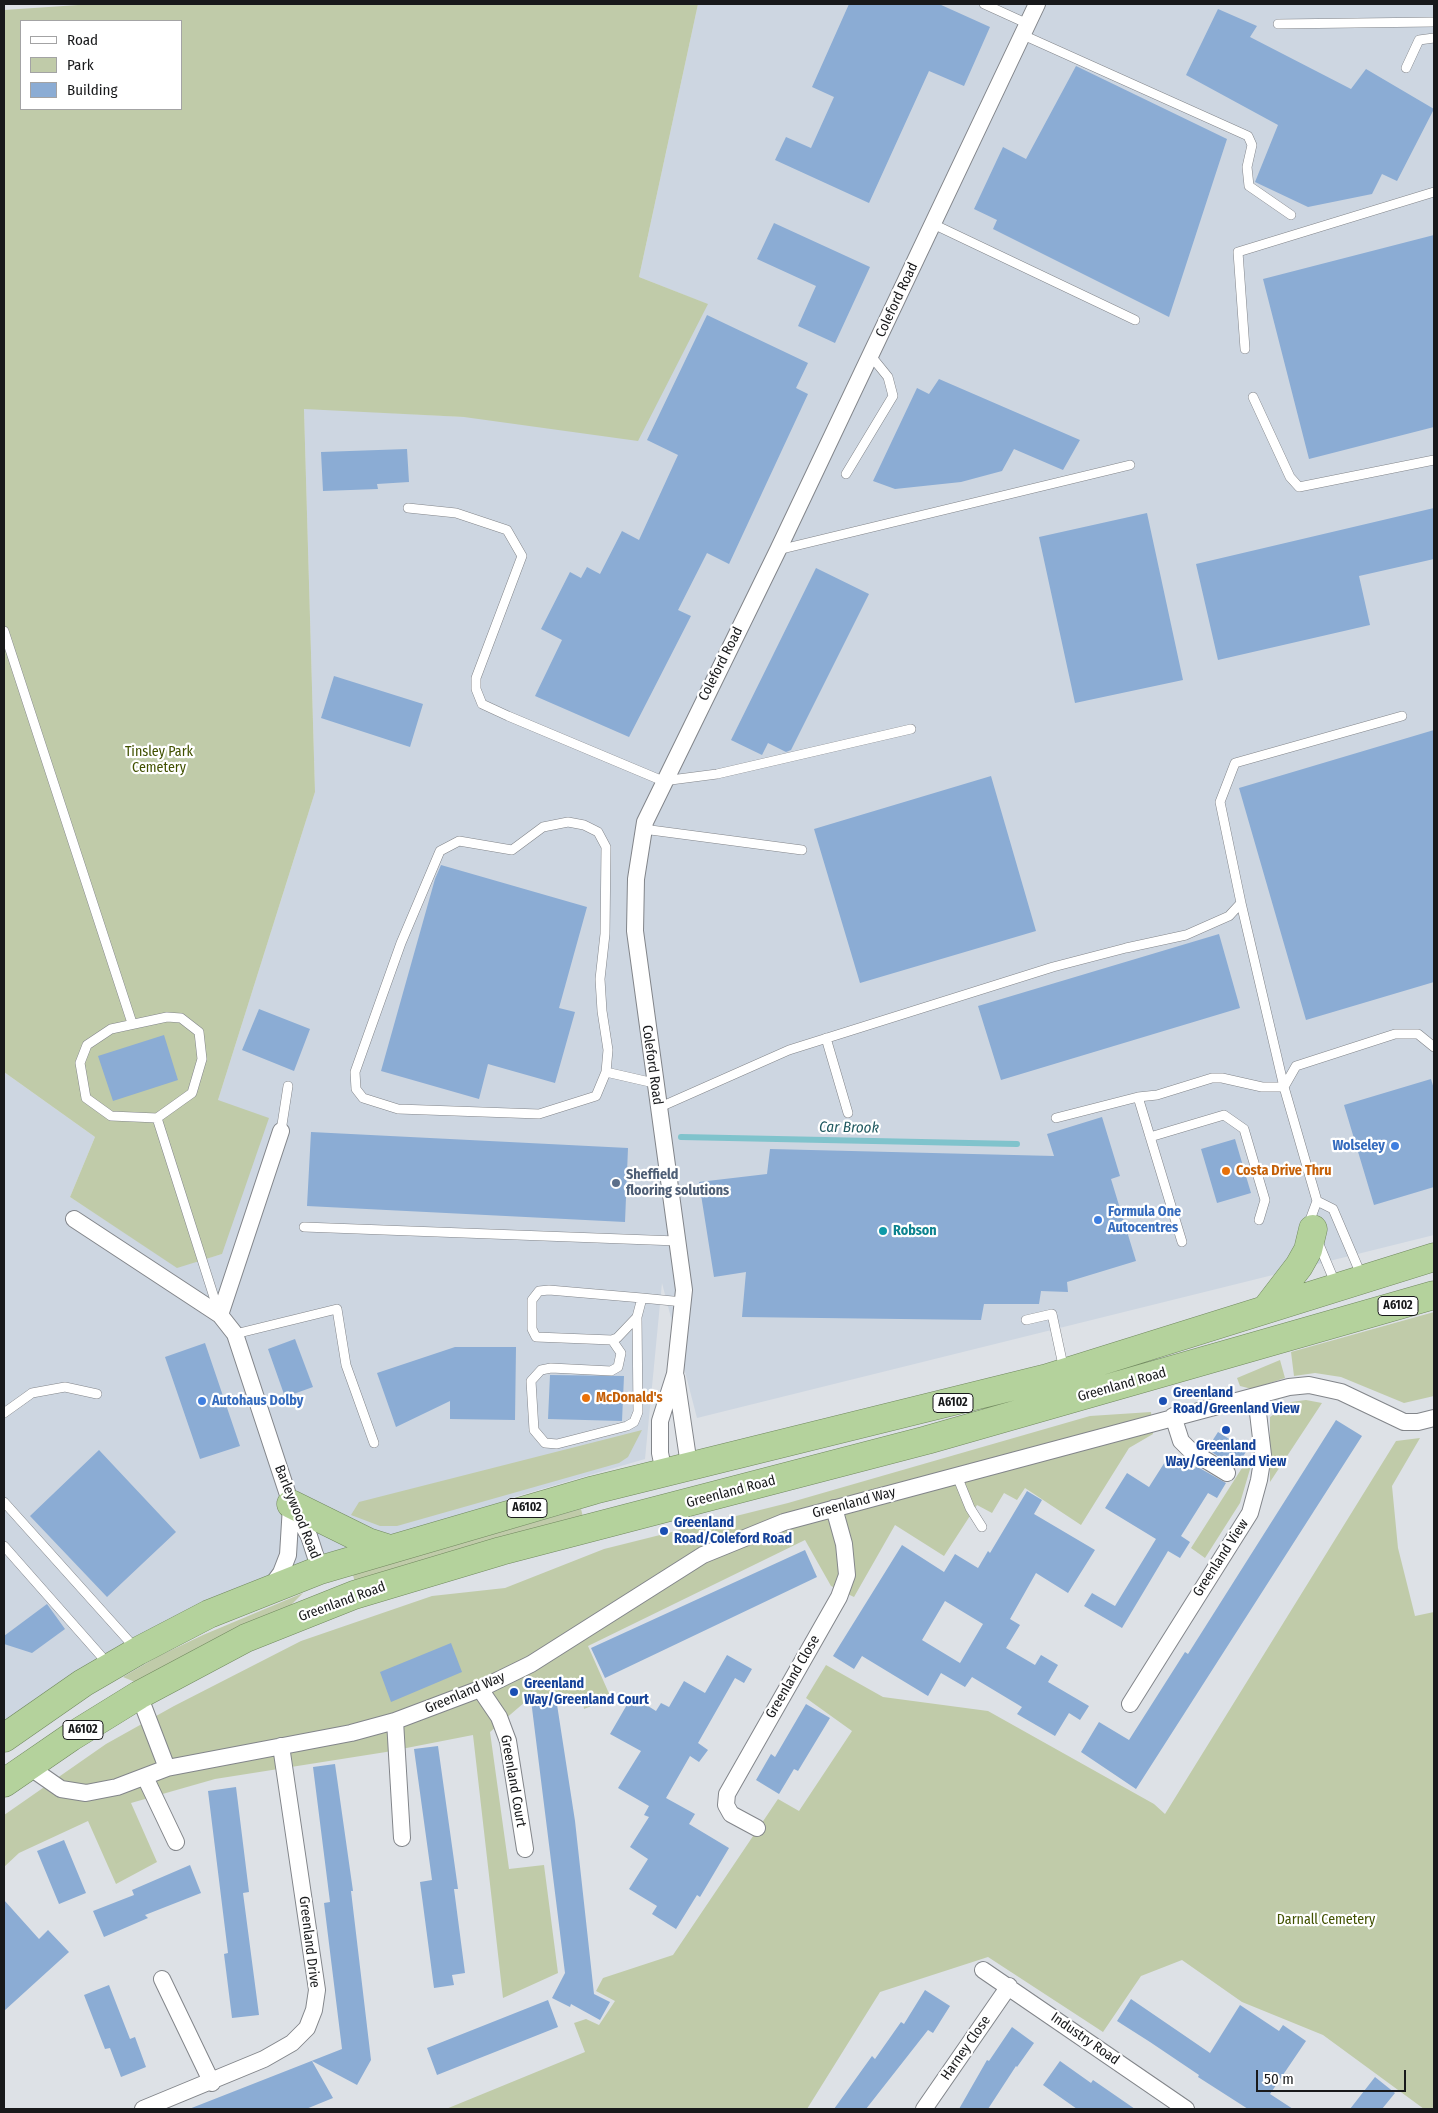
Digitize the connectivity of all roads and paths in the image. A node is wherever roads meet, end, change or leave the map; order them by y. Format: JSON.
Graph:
{"nodes":[{"id":1,"x":984,"y":4,"type":"edge"},
{"id":2,"x":1037,"y":4,"type":"edge"},
{"id":3,"x":1434,"y":22,"type":"edge"},
{"id":4,"x":1278,"y":24,"type":"dead end"},
{"id":5,"x":1025,"y":29,"type":"junction"},
{"id":6,"x":1434,"y":38,"type":"edge"},
{"id":7,"x":1406,"y":68,"type":"dead end"},
{"id":8,"x":1434,"y":192,"type":"edge"},
{"id":9,"x":1291,"y":215,"type":"dead end"},
{"id":10,"x":934,"y":224,"type":"junction"},
{"id":11,"x":1135,"y":320,"type":"dead end"},
{"id":12,"x":1245,"y":349,"type":"dead end"},
{"id":13,"x":871,"y":356,"type":"junction"},
{"id":14,"x":1253,"y":397,"type":"dead end"},
{"id":15,"x":1434,"y":460,"type":"edge"},
{"id":16,"x":1130,"y":465,"type":"dead end"},
{"id":17,"x":846,"y":474,"type":"dead end"},
{"id":18,"x":408,"y":508,"type":"dead end"},
{"id":19,"x":778,"y":550,"type":"junction"},
{"id":20,"x":4,"y":631,"type":"edge"},
{"id":21,"x":1402,"y":716,"type":"dead end"},
{"id":22,"x":912,"y":730,"type":"dead end"},
{"id":23,"x":663,"y":781,"type":"junction"},
{"id":24,"x":644,"y":830,"type":"junction"},
{"id":25,"x":802,"y":850,"type":"dead end"},
{"id":26,"x":1241,"y":903,"type":"junction"},
{"id":27,"x":132,"y":1023,"type":"junction"},
{"id":28,"x":826,"y":1038,"type":"junction"},
{"id":29,"x":1434,"y":1047,"type":"edge"},
{"id":30,"x":606,"y":1072,"type":"junction"},
{"id":31,"x":654,"y":1083,"type":"junction"},
{"id":32,"x":288,"y":1086,"type":"dead end"},
{"id":33,"x":1284,"y":1088,"type":"junction"},
{"id":34,"x":1138,"y":1097,"type":"junction"},
{"id":35,"x":658,"y":1108,"type":"junction"},
{"id":36,"x":848,"y":1113,"type":"dead end"},
{"id":37,"x":157,"y":1118,"type":"junction"},
{"id":38,"x":1056,"y":1118,"type":"dead end"},
{"id":39,"x":281,"y":1131,"type":"joint"},
{"id":40,"x":1150,"y":1137,"type":"junction"},
{"id":41,"x":1317,"y":1202,"type":"junction"},
{"id":42,"x":74,"y":1219,"type":"dead end"},
{"id":43,"x":1259,"y":1220,"type":"dead end"},
{"id":44,"x":304,"y":1227,"type":"dead end"},
{"id":45,"x":1313,"y":1229,"type":"junction"},
{"id":46,"x":677,"y":1241,"type":"junction"},
{"id":47,"x":1182,"y":1242,"type":"dead end"},
{"id":48,"x":1434,"y":1258,"type":"edge"},
{"id":49,"x":1363,"y":1279,"type":"junction"},
{"id":50,"x":1337,"y":1288,"type":"junction"},
{"id":51,"x":1434,"y":1296,"type":"edge"},
{"id":52,"x":642,"y":1298,"type":"junction"},
{"id":53,"x":683,"y":1302,"type":"junction"},
{"id":54,"x":1266,"y":1309,"type":"junction"},
{"id":55,"x":220,"y":1315,"type":"junction"},
{"id":56,"x":1362,"y":1316,"type":"junction"},
{"id":57,"x":637,"y":1317,"type":"junction"},
{"id":58,"x":1026,"y":1320,"type":"dead end"},
{"id":59,"x":235,"y":1334,"type":"junction"},
{"id":60,"x":608,"y":1340,"type":"junction"},
{"id":61,"x":1064,"y":1373,"type":"junction"},
{"id":62,"x":675,"y":1374,"type":"junction"},
{"id":63,"x":97,"y":1394,"type":"dead end"},
{"id":64,"x":1256,"y":1396,"type":"junction"},
{"id":65,"x":4,"y":1413,"type":"edge"},
{"id":66,"x":1173,"y":1416,"type":"junction"},
{"id":67,"x":1434,"y":1418,"type":"edge"},
{"id":68,"x":374,"y":1443,"type":"dead end"},
{"id":69,"x":677,"y":1468,"type":"junction"},
{"id":70,"x":1227,"y":1473,"type":"dead end"},
{"id":71,"x":957,"y":1476,"type":"junction"},
{"id":72,"x":4,"y":1502,"type":"edge"},
{"id":73,"x":291,"y":1504,"type":"junction"},
{"id":74,"x":685,"y":1504,"type":"junction"},
{"id":75,"x":834,"y":1508,"type":"junction"},
{"id":76,"x":982,"y":1527,"type":"dead end"},
{"id":77,"x":4,"y":1546,"type":"edge"},
{"id":78,"x":390,"y":1549,"type":"junction"},
{"id":79,"x":320,"y":1570,"type":"junction"},
{"id":80,"x":269,"y":1589,"type":"junction"},
{"id":81,"x":309,"y":1613,"type":"junction"},
{"id":82,"x":138,"y":1651,"type":"junction"},
{"id":83,"x":111,"y":1667,"type":"junction"},
{"id":84,"x":82,"y":1683,"type":"junction"},
{"id":85,"x":480,"y":1690,"type":"junction"},
{"id":86,"x":139,"y":1695,"type":"junction"},
{"id":87,"x":1130,"y":1704,"type":"dead end"},
{"id":88,"x":395,"y":1721,"type":"junction"},
{"id":89,"x":4,"y":1738,"type":"edge"},
{"id":90,"x":281,"y":1746,"type":"junction"},
{"id":91,"x":28,"y":1766,"type":"junction"},
{"id":92,"x":167,"y":1768,"type":"junction"},
{"id":93,"x":145,"y":1777,"type":"junction"},
{"id":94,"x":4,"y":1783,"type":"edge"},
{"id":95,"x":757,"y":1828,"type":"dead end"},
{"id":96,"x":402,"y":1838,"type":"dead end"},
{"id":97,"x":176,"y":1842,"type":"dead end"},
{"id":98,"x":525,"y":1849,"type":"dead end"},
{"id":99,"x":983,"y":1970,"type":"dead end"},
{"id":100,"x":162,"y":1979,"type":"dead end"},
{"id":101,"x":1009,"y":1986,"type":"junction"},
{"id":102,"x":212,"y":2083,"type":"junction"},
{"id":103,"x":143,"y":2109,"type":"edge"},
{"id":104,"x":924,"y":2109,"type":"edge"},
{"id":105,"x":1186,"y":2109,"type":"edge"}],
"edges":[{"from":1,"to":5,"type":"lane"},
{"from":2,"to":5,"type":"street","name":"Coleford Road"},
{"from":3,"to":4,"type":"lane"},
{"from":5,"to":9,"type":"lane"},
{"from":5,"to":10,"type":"street","name":"Coleford Road"},
{"from":6,"to":7,"type":"lane"},
{"from":8,"to":12,"type":"lane"},
{"from":10,"to":11,"type":"lane"},
{"from":10,"to":13,"type":"street","name":"Coleford Road"},
{"from":13,"to":17,"type":"lane"},
{"from":13,"to":19,"type":"street","name":"Coleford Road"},
{"from":14,"to":15,"type":"lane"},
{"from":16,"to":19,"type":"lane"},
{"from":18,"to":23,"type":"lane"},
{"from":19,"to":23,"type":"street","name":"Coleford Road"},
{"from":20,"to":27,"type":"lane"},
{"from":21,"to":26,"type":"lane"},
{"from":22,"to":23,"type":"lane"},
{"from":23,"to":24,"type":"street","name":"Coleford Road"},
{"from":24,"to":25,"type":"lane"},
{"from":24,"to":31,"type":"street","name":"Coleford Road"},
{"from":26,"to":28,"type":"lane"},
{"from":26,"to":33,"type":"lane"},
{"from":27,"to":37,"type":"lane"},
{"from":27,"to":37,"type":"lane"},
{"from":28,"to":35,"type":"lane"},
{"from":28,"to":36,"type":"lane"},
{"from":29,"to":33,"type":"lane"},
{"from":30,"to":30,"type":"lane"},
{"from":30,"to":31,"type":"lane"},
{"from":31,"to":35,"type":"street","name":"Coleford Road"},
{"from":32,"to":39,"type":"lane"},
{"from":33,"to":34,"type":"lane"},
{"from":33,"to":41,"type":"lane"},
{"from":34,"to":38,"type":"lane"},
{"from":34,"to":40,"type":"lane"},
{"from":35,"to":46,"type":"street","name":"Coleford Road"},
{"from":37,"to":55,"type":"lane"},
{"from":39,"to":55,"type":"street"},
{"from":40,"to":43,"type":"lane"},
{"from":40,"to":47,"type":"lane"},
{"from":41,"to":45,"type":"lane"},
{"from":41,"to":49,"type":"lane"},
{"from":42,"to":55,"type":"street","name":"Barleywood Road"},
{"from":44,"to":46,"type":"lane"},
{"from":45,"to":50,"type":"lane"},
{"from":45,"to":54,"type":"highway"},
{"from":46,"to":53,"type":"street","name":"Coleford Road"},
{"from":48,"to":49,"type":"highway","name":"Greenland Road","number":"A6102"},
{"from":49,"to":50,"type":"highway","name":"Greenland Road","number":"A6102"},
{"from":49,"to":56,"type":"highway"},
{"from":50,"to":54,"type":"highway","name":"Greenland Road","number":"A6102"},
{"from":50,"to":56,"type":"highway"},
{"from":51,"to":56,"type":"highway","name":"Greenland Road","number":"A6102"},
{"from":52,"to":53,"type":"lane"},
{"from":52,"to":57,"type":"lane"},
{"from":52,"to":60,"type":"lane"},
{"from":53,"to":62,"type":"street","name":"Coleford Road"},
{"from":54,"to":61,"type":"highway","name":"Greenland Road","number":"A6102"},
{"from":55,"to":59,"type":"street","name":"Barleywood Road"},
{"from":56,"to":74,"type":"highway","name":"Greenland Road","number":"A6102"},
{"from":57,"to":60,"type":"lane"},
{"from":57,"to":60,"type":"lane"},
{"from":58,"to":61,"type":"lane"},
{"from":59,"to":68,"type":"lane"},
{"from":59,"to":73,"type":"street","name":"Barleywood Road"},
{"from":61,"to":69,"type":"highway","name":"Greenland Road","number":"A6102"},
{"from":62,"to":69,"type":"street","name":"Coleford Road"},
{"from":62,"to":69,"type":"street","name":"Coleford Road"},
{"from":63,"to":65,"type":"lane"},
{"from":64,"to":66,"type":"street","name":"Greenland Way"},
{"from":64,"to":67,"type":"street","name":"Greenland Way"},
{"from":64,"to":87,"type":"street","name":"Greenland View"},
{"from":66,"to":70,"type":"street"},
{"from":66,"to":71,"type":"street","name":"Greenland Way"},
{"from":69,"to":74,"type":"highway"},
{"from":69,"to":78,"type":"highway","name":"Greenland Road","number":"A6102"},
{"from":71,"to":75,"type":"street","name":"Greenland Way"},
{"from":71,"to":76,"type":"lane"},
{"from":72,"to":82,"type":"lane"},
{"from":73,"to":78,"type":"highway"},
{"from":73,"to":79,"type":"street","name":"Barleywood Road"},
{"from":73,"to":80,"type":"street"},
{"from":74,"to":81,"type":"highway","name":"Greenland Road","number":"A6102"},
{"from":75,"to":85,"type":"street","name":"Greenland Way"},
{"from":75,"to":95,"type":"street","name":"Greenland Close"},
{"from":77,"to":83,"type":"lane"},
{"from":78,"to":79,"type":"highway","name":"Greenland Road","number":"A6102"},
{"from":79,"to":80,"type":"highway","name":"Greenland Road","number":"A6102"},
{"from":79,"to":81,"type":"highway"},
{"from":80,"to":82,"type":"highway","name":"Greenland Road","number":"A6102"},
{"from":81,"to":86,"type":"highway","name":"Greenland Road","number":"A6102"},
{"from":82,"to":83,"type":"highway","name":"Greenland Road","number":"A6102"},
{"from":83,"to":84,"type":"highway","name":"Greenland Road","number":"A6102"},
{"from":84,"to":86,"type":"highway"},
{"from":84,"to":89,"type":"highway","name":"Greenland Road","number":"A6102"},
{"from":85,"to":88,"type":"street","name":"Greenland Way"},
{"from":85,"to":98,"type":"street","name":"Greenland Court"},
{"from":86,"to":91,"type":"highway","name":"Greenland Road","number":"A6102"},
{"from":86,"to":92,"type":"street"},
{"from":88,"to":90,"type":"street","name":"Greenland Way"},
{"from":88,"to":96,"type":"street"},
{"from":90,"to":92,"type":"street","name":"Greenland Way"},
{"from":90,"to":102,"type":"street","name":"Greenland Drive"},
{"from":91,"to":93,"type":"street","name":"Greenland Way"},
{"from":91,"to":94,"type":"highway","name":"Greenland Road","number":"A6102"},
{"from":92,"to":93,"type":"street","name":"Greenland Way"},
{"from":93,"to":97,"type":"street"},
{"from":99,"to":101,"type":"street","name":"Industry Road"},
{"from":100,"to":102,"type":"street"},
{"from":101,"to":104,"type":"street","name":"Harney Close"},
{"from":101,"to":105,"type":"street","name":"Industry Road"},
{"from":102,"to":103,"type":"street","name":"Greenland Drive"}]}
